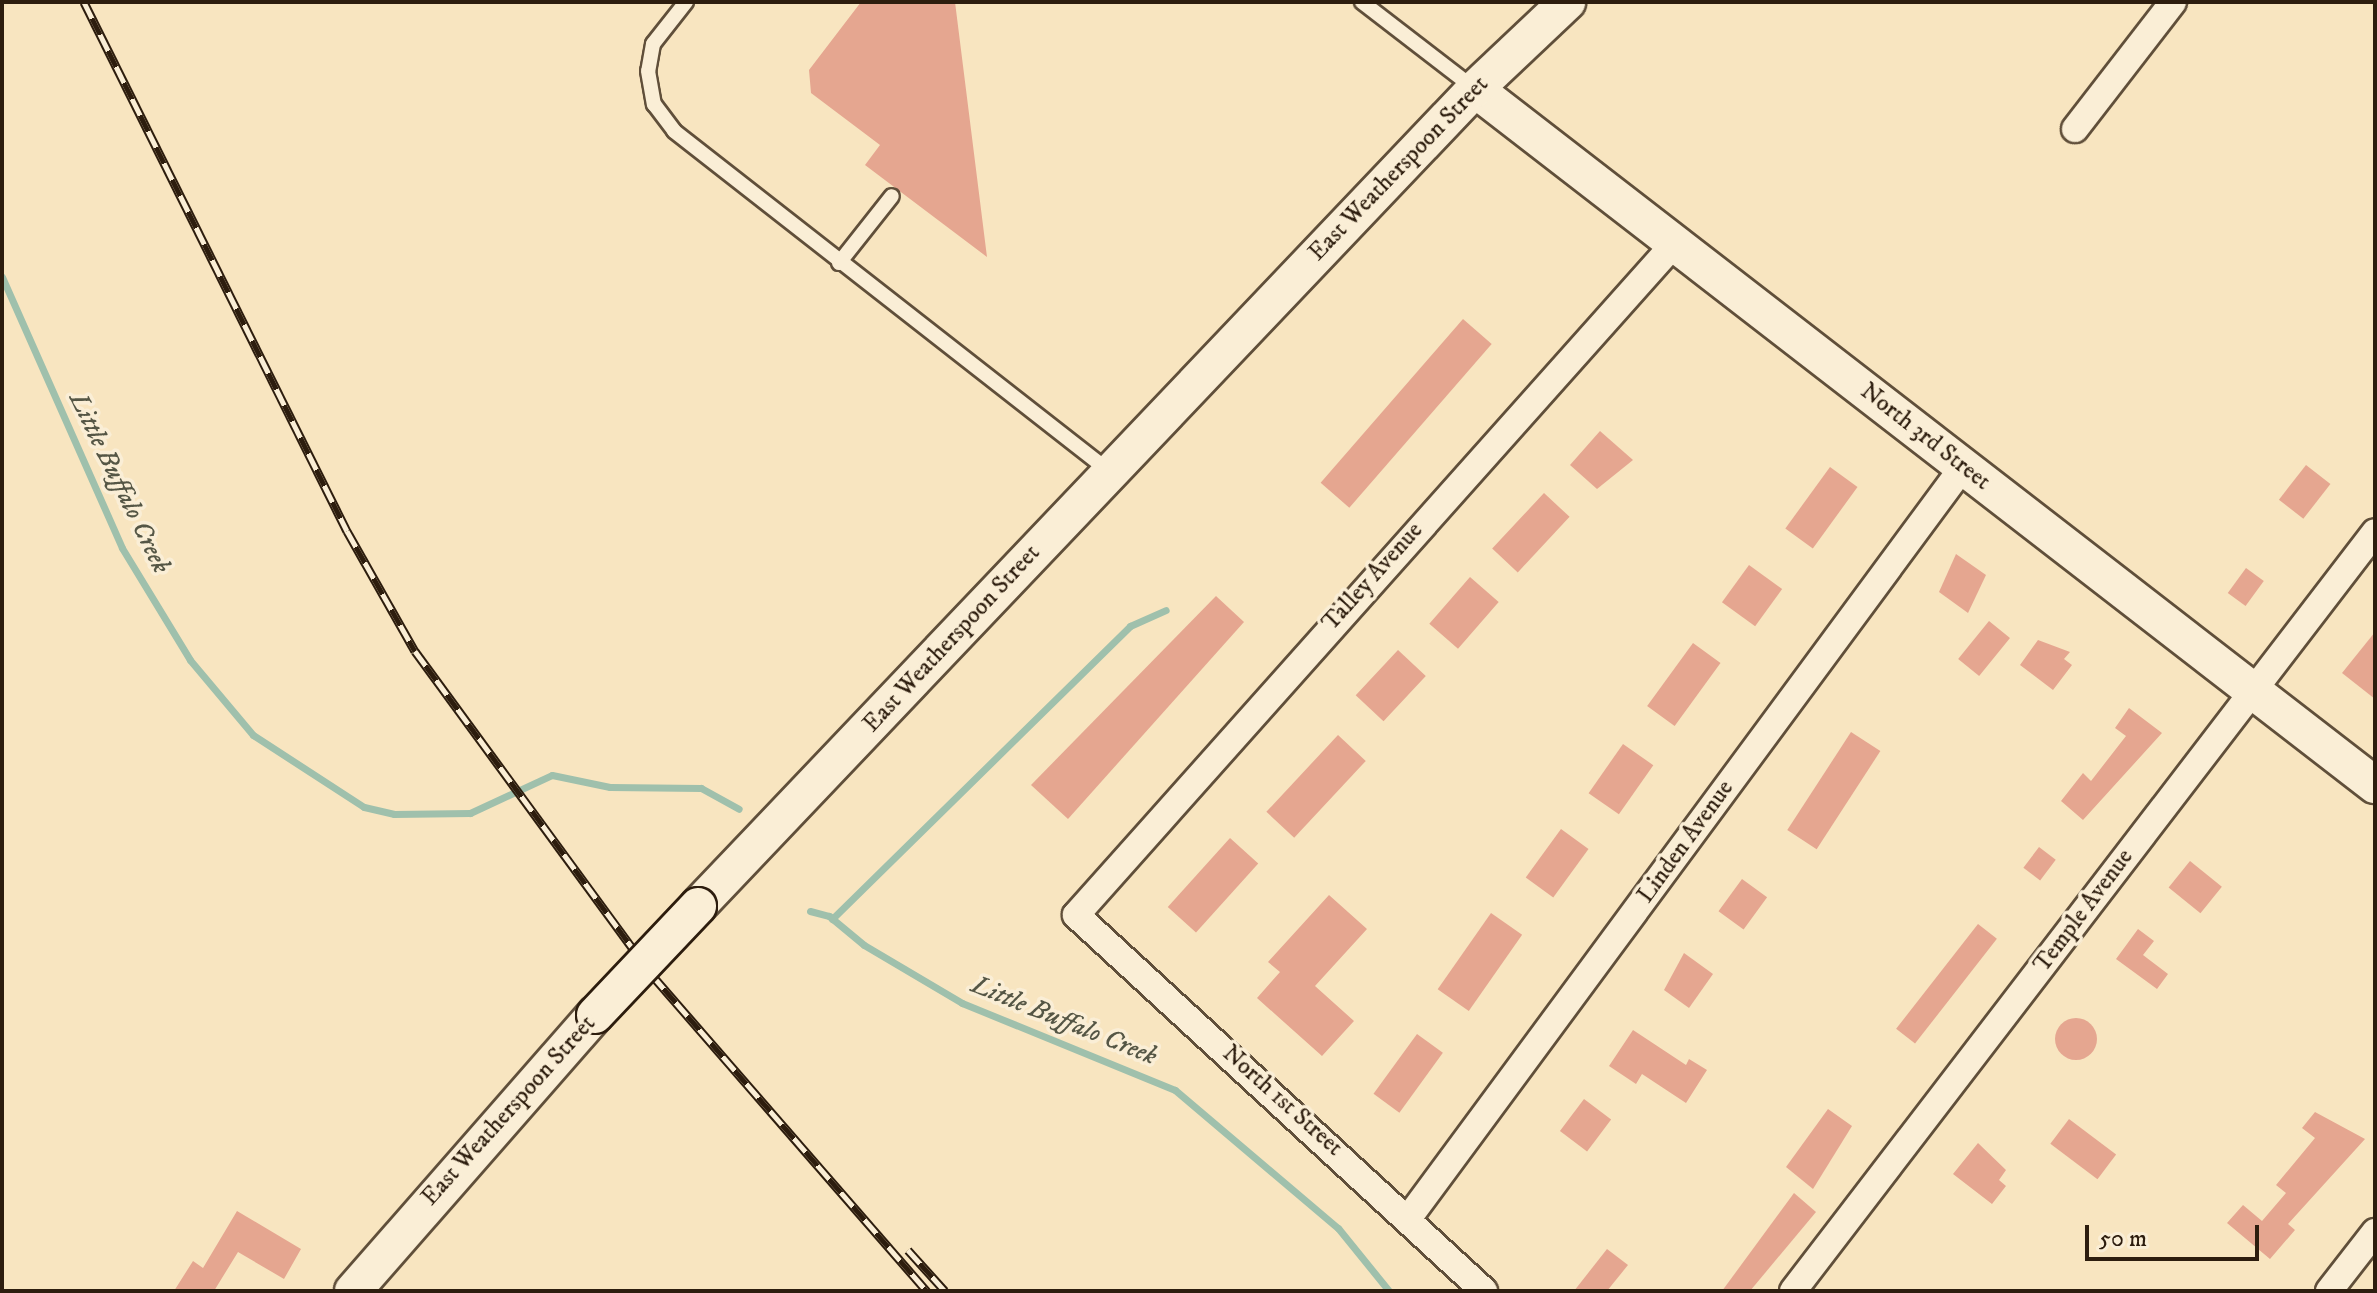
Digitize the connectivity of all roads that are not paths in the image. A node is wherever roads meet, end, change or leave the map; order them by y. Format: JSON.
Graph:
{"nodes":[{"id":1,"x":686,"y":2,"type":"edge"},
{"id":2,"x":1362,"y":2,"type":"edge"},
{"id":3,"x":1567,"y":2,"type":"edge"},
{"id":4,"x":2173,"y":2,"type":"edge"},
{"id":5,"x":1475,"y":89,"type":"junction"},
{"id":6,"x":2075,"y":129,"type":"dead end"},
{"id":7,"x":892,"y":196,"type":"dead end"},
{"id":8,"x":1674,"y":244,"type":"junction"},
{"id":9,"x":839,"y":263,"type":"junction"},
{"id":10,"x":1963,"y":467,"type":"junction"},
{"id":11,"x":1109,"y":471,"type":"junction"},
{"id":12,"x":2375,"y":532,"type":"edge"},
{"id":13,"x":2253,"y":690,"type":"junction"},
{"id":14,"x":2375,"y":785,"type":"edge"},
{"id":15,"x":1076,"y":915,"type":"joint"},
{"id":16,"x":1410,"y":1216,"type":"junction"},
{"id":17,"x":2375,"y":1232,"type":"edge"},
{"id":18,"x":353,"y":1291,"type":"edge"},
{"id":19,"x":1484,"y":1291,"type":"edge"},
{"id":20,"x":1793,"y":1291,"type":"edge"},
{"id":21,"x":2329,"y":1291,"type":"edge"}],
"edges":[{"from":1,"to":9,"type":"lane"},
{"from":2,"to":5,"type":"lane"},
{"from":3,"to":5,"type":"street","name":"East Weatherspoon Street"},
{"from":4,"to":6,"type":"street"},
{"from":5,"to":8,"type":"street","name":"North 3rd Street"},
{"from":5,"to":11,"type":"street","name":"East Weatherspoon Street"},
{"from":7,"to":9,"type":"lane"},
{"from":8,"to":10,"type":"street","name":"North 3rd Street"},
{"from":8,"to":15,"type":"street","name":"Talley Avenue"},
{"from":9,"to":11,"type":"lane"},
{"from":10,"to":13,"type":"street","name":"North 3rd Street"},
{"from":10,"to":16,"type":"street","name":"Linden Avenue"},
{"from":11,"to":18,"type":"street","name":"East Weatherspoon Street","bridge":true},
{"from":12,"to":13,"type":"street","name":"Temple Avenue"},
{"from":13,"to":14,"type":"street","name":"North 3rd Street"},
{"from":13,"to":20,"type":"street","name":"Temple Avenue"},
{"from":15,"to":16,"type":"street","name":"North 1st Street"},
{"from":16,"to":19,"type":"street","name":"North 1st Street"},
{"from":17,"to":21,"type":"street"}]}
